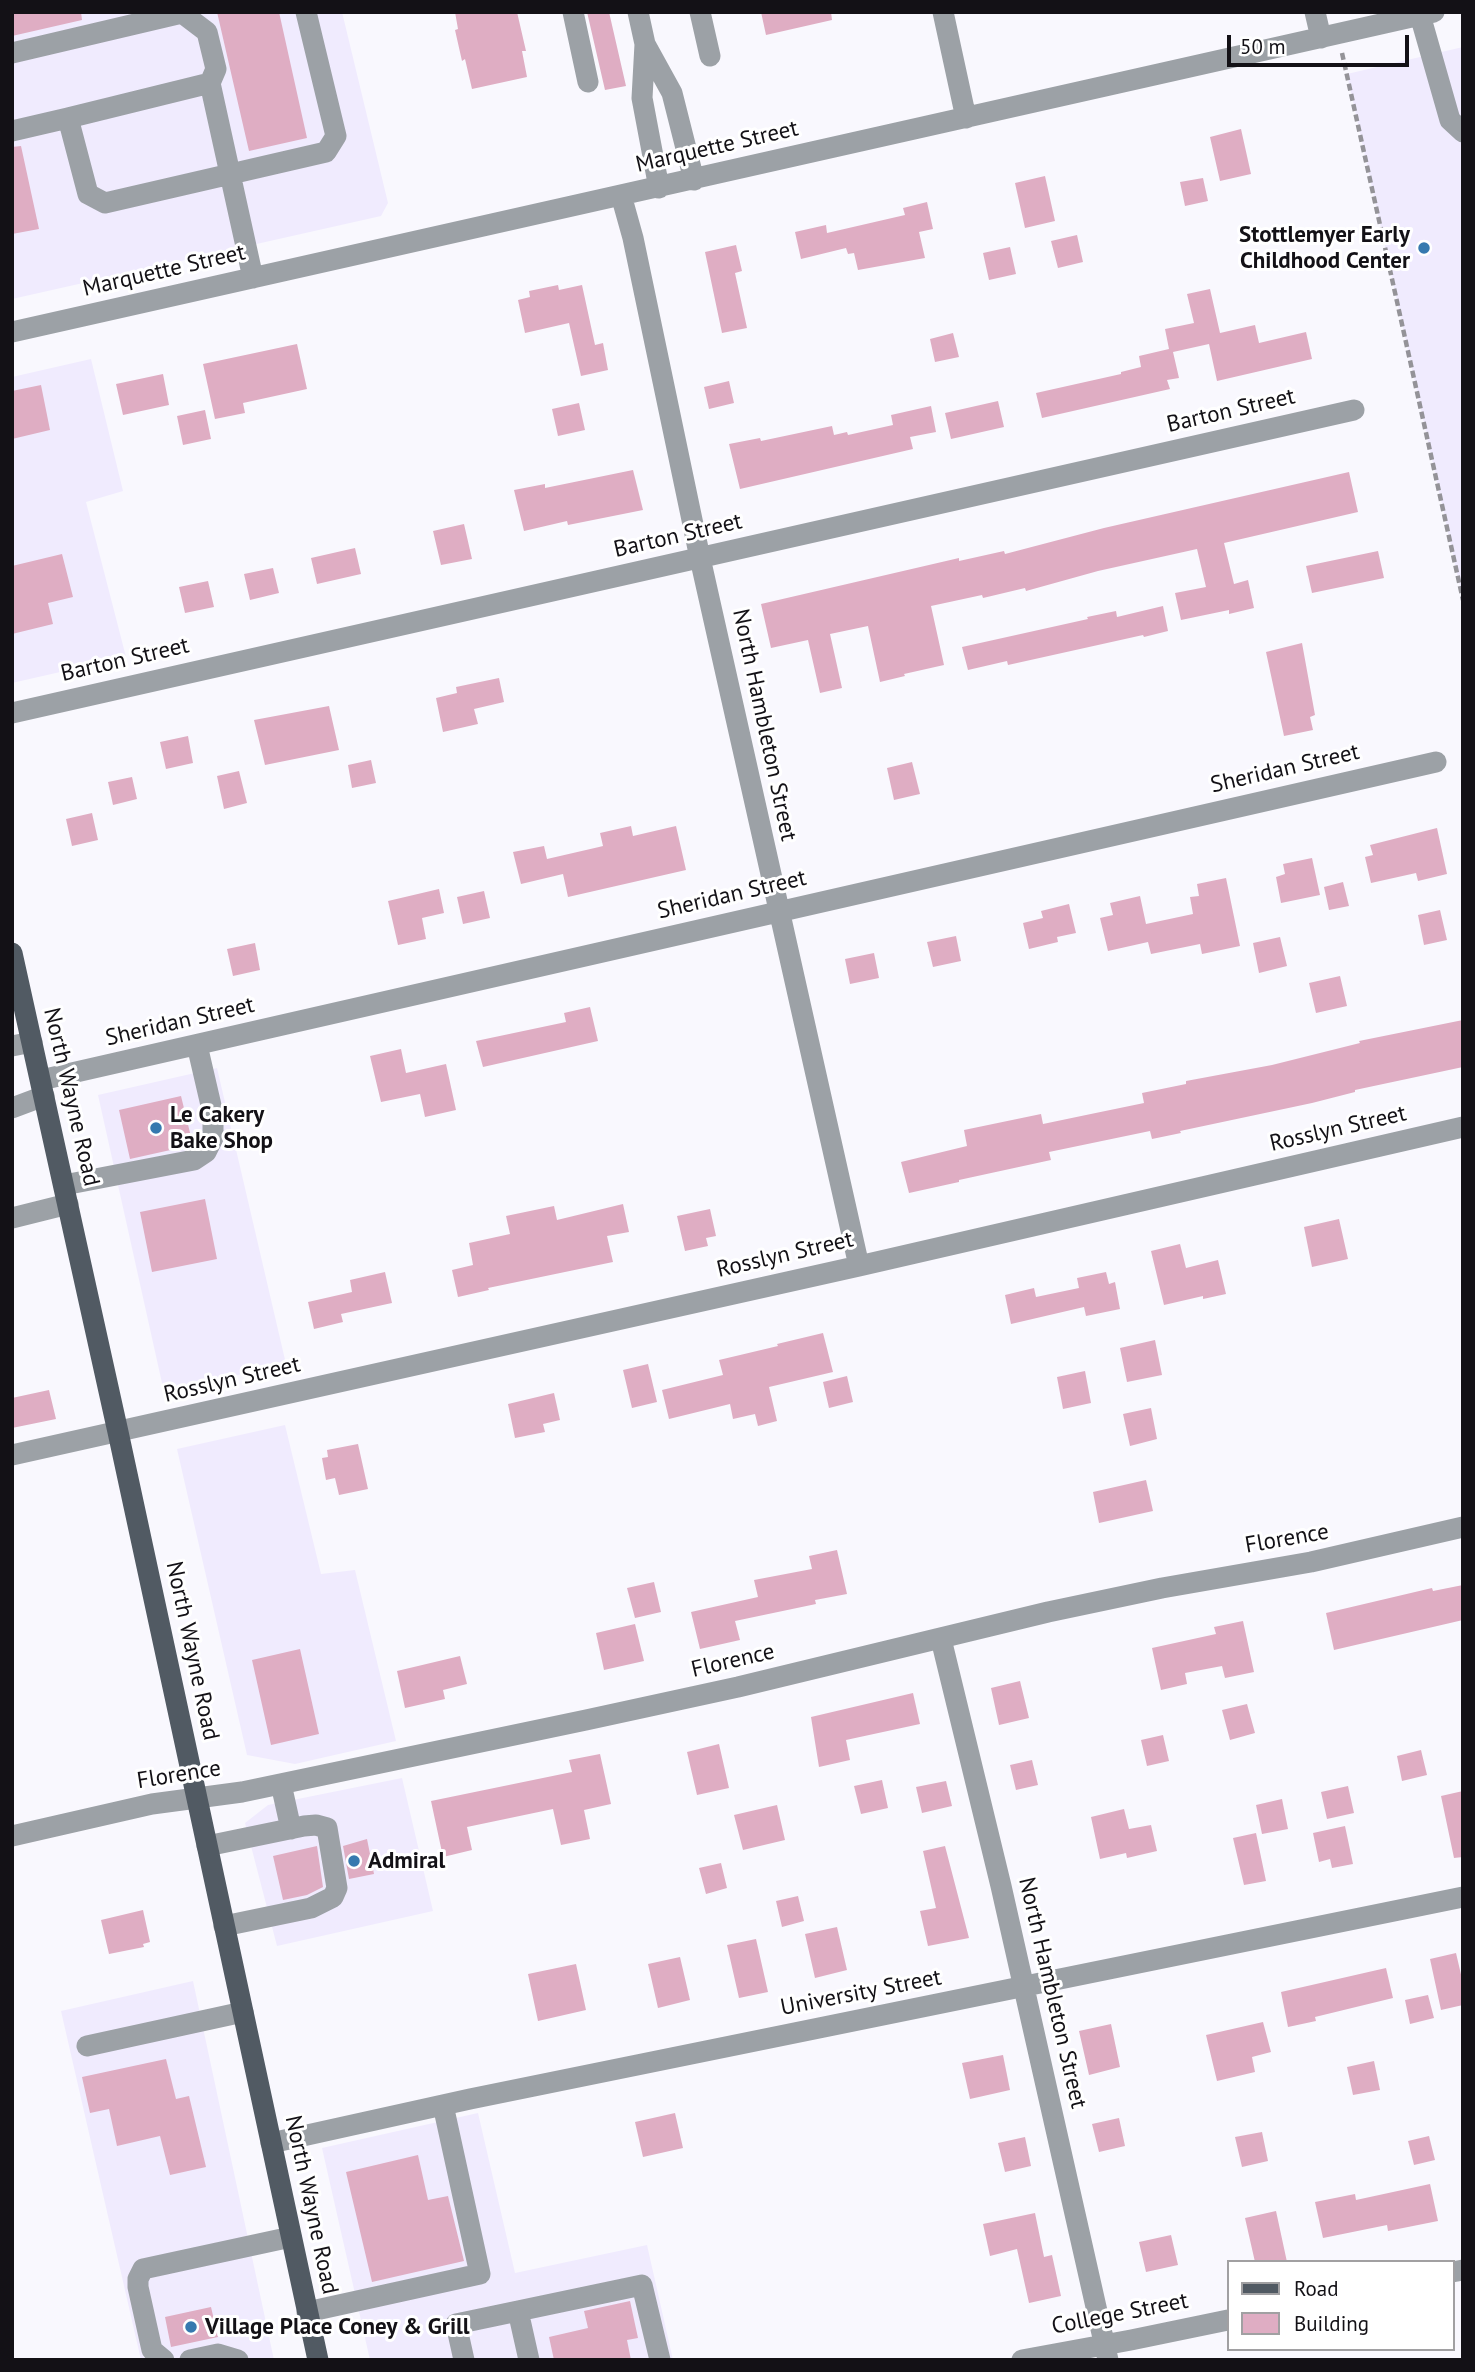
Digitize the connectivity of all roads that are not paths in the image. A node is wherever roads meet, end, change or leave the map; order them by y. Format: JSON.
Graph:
{"nodes":[{"id":1,"x":306,"y":12,"type":"edge"},
{"id":2,"x":573,"y":12,"type":"edge"},
{"id":3,"x":638,"y":12,"type":"edge"},
{"id":4,"x":700,"y":12,"type":"edge"},
{"id":5,"x":943,"y":12,"type":"edge"},
{"id":6,"x":1315,"y":12,"type":"edge"},
{"id":7,"x":1427,"y":14,"type":"edge"},
{"id":8,"x":1321,"y":38,"type":"junction"},
{"id":9,"x":646,"y":44,"type":"junction"},
{"id":10,"x":12,"y":53,"type":"edge"},
{"id":11,"x":710,"y":56,"type":"dead end"},
{"id":12,"x":588,"y":82,"type":"dead end"},
{"id":13,"x":210,"y":83,"type":"junction"},
{"id":14,"x":1453,"y":98,"type":"edge"},
{"id":15,"x":68,"y":118,"type":"junction"},
{"id":16,"x":966,"y":118,"type":"junction"},
{"id":17,"x":12,"y":131,"type":"edge"},
{"id":18,"x":1463,"y":132,"type":"edge"},
{"id":19,"x":232,"y":174,"type":"junction"},
{"id":20,"x":694,"y":180,"type":"junction"},
{"id":21,"x":659,"y":188,"type":"junction"},
{"id":22,"x":621,"y":195,"type":"junction"},
{"id":23,"x":253,"y":278,"type":"junction"},
{"id":24,"x":12,"y":332,"type":"edge"},
{"id":25,"x":1354,"y":410,"type":"dead end"},
{"id":26,"x":700,"y":558,"type":"junction"},
{"id":27,"x":12,"y":713,"type":"edge"},
{"id":28,"x":1436,"y":762,"type":"dead end"},
{"id":29,"x":778,"y":911,"type":"junction"},
{"id":30,"x":12,"y":953,"type":"edge"},
{"id":31,"x":22,"y":1044,"type":"edge"},
{"id":32,"x":197,"y":1045,"type":"junction"},
{"id":33,"x":42,"y":1088,"type":"junction"},
{"id":34,"x":12,"y":1108,"type":"edge"},
{"id":35,"x":1463,"y":1127,"type":"edge"},
{"id":36,"x":66,"y":1195,"type":"junction"},
{"id":37,"x":12,"y":1218,"type":"edge"},
{"id":38,"x":859,"y":1266,"type":"junction"},
{"id":39,"x":118,"y":1432,"type":"junction"},
{"id":40,"x":12,"y":1455,"type":"edge"},
{"id":41,"x":1463,"y":1527,"type":"edge"},
{"id":42,"x":941,"y":1639,"type":"junction"},
{"id":43,"x":281,"y":1784,"type":"junction"},
{"id":44,"x":197,"y":1798,"type":"junction"},
{"id":45,"x":291,"y":1829,"type":"junction"},
{"id":46,"x":12,"y":1836,"type":"edge"},
{"id":47,"x":207,"y":1846,"type":"junction"},
{"id":48,"x":1463,"y":1897,"type":"edge"},
{"id":49,"x":225,"y":1926,"type":"junction"},
{"id":50,"x":1023,"y":1987,"type":"junction"},
{"id":51,"x":243,"y":2011,"type":"junction"},
{"id":52,"x":88,"y":2046,"type":"dead end"},
{"id":53,"x":443,"y":2105,"type":"junction"},
{"id":54,"x":271,"y":2143,"type":"junction"},
{"id":55,"x":291,"y":2237,"type":"junction"},
{"id":56,"x":519,"y":2311,"type":"junction"},
{"id":57,"x":307,"y":2312,"type":"junction"},
{"id":58,"x":1226,"y":2321,"type":"edge"},
{"id":59,"x":1106,"y":2352,"type":"edge"},
{"id":60,"x":155,"y":2356,"type":"edge"},
{"id":61,"x":190,"y":2360,"type":"edge"},
{"id":62,"x":238,"y":2360,"type":"edge"},
{"id":63,"x":318,"y":2360,"type":"edge"},
{"id":64,"x":464,"y":2360,"type":"edge"},
{"id":65,"x":529,"y":2360,"type":"edge"},
{"id":66,"x":660,"y":2360,"type":"edge"},
{"id":67,"x":1022,"y":2360,"type":"edge"}],
"edges":[{"from":1,"to":19,"type":"street"},
{"from":2,"to":12,"type":"street"},
{"from":3,"to":9,"type":"street"},
{"from":4,"to":11,"type":"street"},
{"from":5,"to":16,"type":"street"},
{"from":6,"to":8,"type":"street"},
{"from":7,"to":8,"type":"street","name":"Marquette Street"},
{"from":7,"to":14,"type":"street"},
{"from":8,"to":16,"type":"street","name":"Marquette Street"},
{"from":9,"to":20,"type":"street"},
{"from":9,"to":21,"type":"street"},
{"from":10,"to":13,"type":"street"},
{"from":13,"to":15,"type":"street"},
{"from":13,"to":19,"type":"street"},
{"from":14,"to":18,"type":"street"},
{"from":15,"to":17,"type":"street"},
{"from":15,"to":19,"type":"street"},
{"from":16,"to":20,"type":"street","name":"Marquette Street"},
{"from":19,"to":23,"type":"street"},
{"from":20,"to":21,"type":"street","name":"Marquette Street"},
{"from":21,"to":22,"type":"street","name":"Marquette Street"},
{"from":22,"to":23,"type":"street","name":"Marquette Street"},
{"from":22,"to":26,"type":"street","name":"North Hambleton Street"},
{"from":23,"to":24,"type":"street","name":"Marquette Street"},
{"from":25,"to":26,"type":"street","name":"Barton Street"},
{"from":26,"to":27,"type":"street","name":"Barton Street"},
{"from":26,"to":29,"type":"street","name":"North Hambleton Street"},
{"from":28,"to":29,"type":"street","name":"Sheridan Street"},
{"from":29,"to":32,"type":"street","name":"Sheridan Street"},
{"from":29,"to":38,"type":"street","name":"North Hambleton Street"},
{"from":30,"to":31,"type":"main road","name":"North Wayne Road"},
{"from":31,"to":33,"type":"main road","name":"North Wayne Road"},
{"from":32,"to":33,"type":"street","name":"Sheridan Street"},
{"from":32,"to":36,"type":"street"},
{"from":33,"to":34,"type":"street","name":"Sheridan Street"},
{"from":33,"to":36,"type":"main road","name":"North Wayne Road"},
{"from":35,"to":38,"type":"street","name":"Rosslyn Street"},
{"from":36,"to":37,"type":"street"},
{"from":36,"to":39,"type":"main road","name":"North Wayne Road"},
{"from":38,"to":39,"type":"street","name":"Rosslyn Street"},
{"from":39,"to":40,"type":"street","name":"Rosslyn Street"},
{"from":39,"to":44,"type":"main road","name":"North Wayne Road"},
{"from":41,"to":42,"type":"street","name":"Florence"},
{"from":42,"to":43,"type":"street","name":"Florence"},
{"from":42,"to":50,"type":"street","name":"North Hambleton Street"},
{"from":43,"to":44,"type":"street","name":"Florence"},
{"from":43,"to":45,"type":"street"},
{"from":44,"to":46,"type":"street","name":"Florence"},
{"from":44,"to":47,"type":"main road","name":"North Wayne Road"},
{"from":45,"to":47,"type":"street"},
{"from":45,"to":49,"type":"street"},
{"from":47,"to":49,"type":"main road","name":"North Wayne Road"},
{"from":48,"to":50,"type":"street","name":"University Street"},
{"from":49,"to":51,"type":"main road","name":"North Wayne Road"},
{"from":50,"to":53,"type":"street","name":"University Street"},
{"from":50,"to":59,"type":"street","name":"North Hambleton Street"},
{"from":51,"to":52,"type":"street"},
{"from":51,"to":54,"type":"main road","name":"North Wayne Road"},
{"from":53,"to":54,"type":"street","name":"University Street"},
{"from":53,"to":57,"type":"street"},
{"from":54,"to":55,"type":"main road","name":"North Wayne Road"},
{"from":55,"to":57,"type":"main road","name":"North Wayne Road"},
{"from":55,"to":60,"type":"street"},
{"from":56,"to":64,"type":"street"},
{"from":56,"to":65,"type":"street"},
{"from":56,"to":66,"type":"street"},
{"from":57,"to":63,"type":"main road","name":"North Wayne Road"},
{"from":58,"to":59,"type":"street","name":"College Street"},
{"from":59,"to":67,"type":"street","name":"College Street"},
{"from":61,"to":62,"type":"street"}]}
